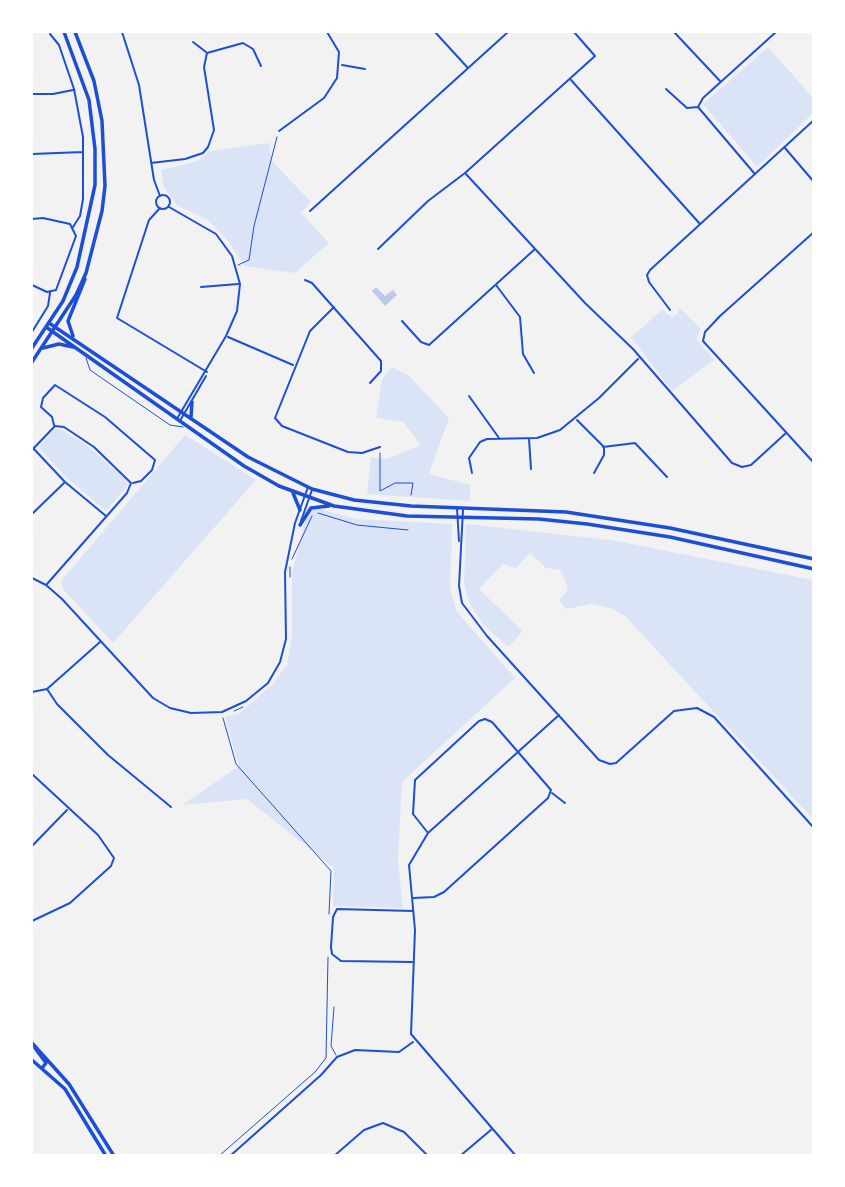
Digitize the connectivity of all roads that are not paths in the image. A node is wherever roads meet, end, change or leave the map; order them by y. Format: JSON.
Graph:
{"nodes":[{"id":1,"x":64,"y":32,"type":"edge"},
{"id":2,"x":75,"y":32,"type":"edge"},
{"id":3,"x":122,"y":32,"type":"edge"},
{"id":4,"x":327,"y":32,"type":"edge"},
{"id":5,"x":435,"y":32,"type":"edge"},
{"id":6,"x":508,"y":32,"type":"edge"},
{"id":7,"x":574,"y":32,"type":"edge"},
{"id":8,"x":674,"y":32,"type":"edge"},
{"id":9,"x":770,"y":32,"type":"edge"},
{"id":10,"x":776,"y":32,"type":"edge"},
{"id":11,"x":50,"y":34,"type":"dead end"},
{"id":12,"x":773,"y":35,"type":"junction"},
{"id":13,"x":193,"y":42,"type":"dead end"},
{"id":14,"x":207,"y":53,"type":"junction"},
{"id":15,"x":340,"y":65,"type":"junction"},
{"id":16,"x":261,"y":66,"type":"dead end"},
{"id":17,"x":468,"y":68,"type":"junction"},
{"id":18,"x":365,"y":69,"type":"dead end"},
{"id":19,"x":570,"y":79,"type":"junction"},
{"id":20,"x":720,"y":82,"type":"junction"},
{"id":21,"x":74,"y":89,"type":"junction"},
{"id":22,"x":666,"y":89,"type":"dead end"},
{"id":23,"x":32,"y":94,"type":"edge"},
{"id":24,"x":698,"y":107,"type":"junction"},
{"id":25,"x":814,"y":120,"type":"edge"},
{"id":26,"x":279,"y":131,"type":"road end"},
{"id":27,"x":785,"y":148,"type":"junction"},
{"id":28,"x":84,"y":152,"type":"junction"},
{"id":29,"x":32,"y":154,"type":"edge"},
{"id":30,"x":151,"y":163,"type":"junction"},
{"id":31,"x":465,"y":173,"type":"junction"},
{"id":32,"x":755,"y":174,"type":"junction"},
{"id":33,"x":814,"y":181,"type":"edge"},
{"id":34,"x":160,"y":195,"type":"junction"},
{"id":35,"x":169,"y":207,"type":"junction"},
{"id":36,"x":160,"y":208,"type":"junction"},
{"id":37,"x":310,"y":211,"type":"dead end"},
{"id":38,"x":32,"y":219,"type":"edge"},
{"id":39,"x":701,"y":225,"type":"junction"},
{"id":40,"x":73,"y":227,"type":"junction"},
{"id":41,"x":814,"y":232,"type":"edge"},
{"id":42,"x":379,"y":249,"type":"dead end"},
{"id":43,"x":536,"y":249,"type":"junction"},
{"id":44,"x":86,"y":273,"type":"junction"},
{"id":45,"x":305,"y":280,"type":"dead end"},
{"id":46,"x":240,"y":284,"type":"junction"},
{"id":47,"x":32,"y":285,"type":"edge"},
{"id":48,"x":496,"y":285,"type":"junction"},
{"id":49,"x":201,"y":287,"type":"dead end"},
{"id":50,"x":50,"y":292,"type":"junction"},
{"id":51,"x":334,"y":307,"type":"junction"},
{"id":52,"x":670,"y":310,"type":"dead end"},
{"id":53,"x":402,"y":321,"type":"dead end"},
{"id":54,"x":48,"y":325,"type":"junction"},
{"id":55,"x":56,"y":330,"type":"junction"},
{"id":56,"x":32,"y":332,"type":"edge"},
{"id":57,"x":226,"y":336,"type":"junction"},
{"id":58,"x":79,"y":342,"type":"junction"},
{"id":59,"x":32,"y":348,"type":"edge"},
{"id":60,"x":43,"y":348,"type":"junction"},
{"id":61,"x":75,"y":348,"type":"junction"},
{"id":62,"x":87,"y":356,"type":"junction"},
{"id":63,"x":639,"y":358,"type":"junction"},
{"id":64,"x":32,"y":362,"type":"edge"},
{"id":65,"x":294,"y":365,"type":"junction"},
{"id":66,"x":534,"y":373,"type":"dead end"},
{"id":67,"x":206,"y":374,"type":"junction"},
{"id":68,"x":370,"y":383,"type":"dead end"},
{"id":69,"x":469,"y":396,"type":"dead end"},
{"id":70,"x":192,"y":402,"type":"junction"},
{"id":71,"x":183,"y":412,"type":"junction"},
{"id":72,"x":191,"y":418,"type":"junction"},
{"id":73,"x":576,"y":418,"type":"junction"},
{"id":74,"x":177,"y":421,"type":"junction"},
{"id":75,"x":55,"y":426,"type":"junction"},
{"id":76,"x":184,"y":426,"type":"junction"},
{"id":77,"x":786,"y":433,"type":"junction"},
{"id":78,"x":529,"y":438,"type":"junction"},
{"id":79,"x":499,"y":439,"type":"junction"},
{"id":80,"x":380,"y":447,"type":"road end"},
{"id":81,"x":603,"y":447,"type":"junction"},
{"id":82,"x":32,"y":449,"type":"edge"},
{"id":83,"x":814,"y":463,"type":"edge"},
{"id":84,"x":531,"y":469,"type":"dead end"},
{"id":85,"x":594,"y":472,"type":"dead end"},
{"id":86,"x":472,"y":473,"type":"dead end"},
{"id":87,"x":667,"y":477,"type":"dead end"},
{"id":88,"x":65,"y":482,"type":"junction"},
{"id":89,"x":131,"y":483,"type":"junction"},
{"id":90,"x":310,"y":488,"type":"junction"},
{"id":91,"x":292,"y":491,"type":"junction"},
{"id":92,"x":307,"y":497,"type":"junction"},
{"id":93,"x":334,"y":506,"type":"junction"},
{"id":94,"x":457,"y":506,"type":"junction"},
{"id":95,"x":463,"y":507,"type":"junction"},
{"id":96,"x":300,"y":510,"type":"junction"},
{"id":97,"x":32,"y":514,"type":"edge"},
{"id":98,"x":106,"y":517,"type":"junction"},
{"id":99,"x":457,"y":518,"type":"junction"},
{"id":100,"x":462,"y":518,"type":"junction"},
{"id":101,"x":300,"y":525,"type":"junction"},
{"id":102,"x":295,"y":534,"type":"junction"},
{"id":103,"x":460,"y":542,"type":"junction"},
{"id":104,"x":814,"y":559,"type":"edge"},
{"id":105,"x":814,"y":569,"type":"edge"},
{"id":106,"x":32,"y":578,"type":"edge"},
{"id":107,"x":46,"y":585,"type":"junction"},
{"id":108,"x":101,"y":642,"type":"junction"},
{"id":109,"x":47,"y":689,"type":"junction"},
{"id":110,"x":32,"y":692,"type":"edge"},
{"id":111,"x":559,"y":715,"type":"junction"},
{"id":112,"x":518,"y":751,"type":"junction"},
{"id":113,"x":32,"y":774,"type":"edge"},
{"id":114,"x":551,"y":793,"type":"junction"},
{"id":115,"x":565,"y":803,"type":"dead end"},
{"id":116,"x":171,"y":807,"type":"dead end"},
{"id":117,"x":68,"y":809,"type":"junction"},
{"id":118,"x":814,"y":828,"type":"edge"},
{"id":119,"x":428,"y":832,"type":"junction"},
{"id":120,"x":32,"y":846,"type":"edge"},
{"id":121,"x":412,"y":898,"type":"junction"},
{"id":122,"x":413,"y":911,"type":"junction"},
{"id":123,"x":32,"y":922,"type":"edge"},
{"id":124,"x":413,"y":962,"type":"junction"},
{"id":125,"x":334,"y":1007,"type":"dead end"},
{"id":126,"x":415,"y":1041,"type":"junction"},
{"id":127,"x":32,"y":1043,"type":"edge"},
{"id":128,"x":337,"y":1057,"type":"junction"},
{"id":129,"x":32,"y":1060,"type":"edge"},
{"id":130,"x":42,"y":1068,"type":"junction"},
{"id":131,"x":492,"y":1129,"type":"junction"},
{"id":132,"x":106,"y":1156,"type":"edge"},
{"id":133,"x":114,"y":1156,"type":"edge"},
{"id":134,"x":230,"y":1156,"type":"edge"},
{"id":135,"x":334,"y":1156,"type":"edge"},
{"id":136,"x":428,"y":1156,"type":"edge"},
{"id":137,"x":460,"y":1156,"type":"edge"},
{"id":138,"x":516,"y":1156,"type":"edge"}],
"edges":[{"from":1,"to":54,"type":"main road"},
{"from":2,"to":44,"type":"main road"},
{"from":3,"to":30,"type":"street"},
{"from":4,"to":15,"type":"street"},
{"from":5,"to":17,"type":"street"},
{"from":6,"to":17,"type":"street"},
{"from":7,"to":19,"type":"street"},
{"from":8,"to":20,"type":"street"},
{"from":9,"to":12,"type":"street"},
{"from":10,"to":12,"type":"street"},
{"from":11,"to":21,"type":"street"},
{"from":12,"to":20,"type":"street"},
{"from":13,"to":14,"type":"street"},
{"from":14,"to":16,"type":"street"},
{"from":14,"to":30,"type":"street"},
{"from":15,"to":18,"type":"street"},
{"from":15,"to":26,"type":"street"},
{"from":17,"to":37,"type":"street"},
{"from":19,"to":31,"type":"street"},
{"from":19,"to":39,"type":"street"},
{"from":20,"to":24,"type":"street"},
{"from":21,"to":23,"type":"street"},
{"from":21,"to":28,"type":"street"},
{"from":22,"to":24,"type":"street"},
{"from":24,"to":32,"type":"street"},
{"from":25,"to":27,"type":"street"},
{"from":27,"to":32,"type":"street"},
{"from":27,"to":33,"type":"street"},
{"from":28,"to":29,"type":"street"},
{"from":28,"to":40,"type":"street"},
{"from":30,"to":34,"type":"street"},
{"from":31,"to":42,"type":"street"},
{"from":31,"to":43,"type":"street"},
{"from":32,"to":39,"type":"street"},
{"from":34,"to":35,"type":"street"},
{"from":34,"to":36,"type":"street"},
{"from":35,"to":36,"type":"street"},
{"from":35,"to":46,"type":"street"},
{"from":36,"to":67,"type":"street"},
{"from":38,"to":40,"type":"street"},
{"from":39,"to":52,"type":"street"},
{"from":40,"to":50,"type":"street"},
{"from":41,"to":77,"type":"street"},
{"from":43,"to":48,"type":"street"},
{"from":43,"to":63,"type":"street"},
{"from":44,"to":55,"type":"main road"},
{"from":44,"to":58,"type":"main road"},
{"from":45,"to":51,"type":"street"},
{"from":46,"to":49,"type":"street"},
{"from":46,"to":57,"type":"street"},
{"from":47,"to":50,"type":"street"},
{"from":48,"to":53,"type":"street"},
{"from":48,"to":66,"type":"street"},
{"from":50,"to":56,"type":"street"},
{"from":51,"to":65,"type":"street"},
{"from":51,"to":68,"type":"street"},
{"from":54,"to":55,"type":"main road"},
{"from":54,"to":59,"type":"main road"},
{"from":55,"to":58,"type":"main road"},
{"from":55,"to":60,"type":"main road"},
{"from":55,"to":61,"type":"main road"},
{"from":57,"to":65,"type":"street"},
{"from":57,"to":67,"type":"street"},
{"from":58,"to":71,"type":"main road"},
{"from":60,"to":61,"type":"main road"},
{"from":60,"to":64,"type":"main road"},
{"from":61,"to":62,"type":"main road"},
{"from":62,"to":74,"type":"main road"},
{"from":62,"to":76,"type":"lane"},
{"from":63,"to":73,"type":"street"},
{"from":63,"to":77,"type":"street"},
{"from":65,"to":80,"type":"street"},
{"from":67,"to":70,"type":"street"},
{"from":67,"to":71,"type":"street"},
{"from":69,"to":79,"type":"street"},
{"from":70,"to":71,"type":"street"},
{"from":70,"to":72,"type":"main road"},
{"from":71,"to":72,"type":"main road"},
{"from":71,"to":74,"type":"street"},
{"from":72,"to":90,"type":"main road"},
{"from":73,"to":78,"type":"street"},
{"from":73,"to":81,"type":"street"},
{"from":74,"to":76,"type":"main road"},
{"from":75,"to":82,"type":"street"},
{"from":75,"to":89,"type":"street"},
{"from":75,"to":89,"type":"street"},
{"from":76,"to":91,"type":"main road"},
{"from":77,"to":83,"type":"street"},
{"from":78,"to":79,"type":"street"},
{"from":78,"to":84,"type":"street"},
{"from":79,"to":86,"type":"street"},
{"from":81,"to":85,"type":"street"},
{"from":81,"to":87,"type":"street"},
{"from":82,"to":88,"type":"street"},
{"from":88,"to":97,"type":"street"},
{"from":88,"to":98,"type":"street"},
{"from":89,"to":98,"type":"street"},
{"from":90,"to":92,"type":"street"},
{"from":90,"to":94,"type":"main road"},
{"from":91,"to":92,"type":"main road"},
{"from":91,"to":96,"type":"main road"},
{"from":92,"to":93,"type":"main road"},
{"from":92,"to":96,"type":"street"},
{"from":92,"to":101,"type":"street"},
{"from":93,"to":99,"type":"main road"},
{"from":93,"to":101,"type":"main road"},
{"from":94,"to":95,"type":"main road"},
{"from":94,"to":99,"type":"street"},
{"from":95,"to":100,"type":"street"},
{"from":95,"to":104,"type":"main road"},
{"from":96,"to":102,"type":"street"},
{"from":98,"to":107,"type":"street"},
{"from":99,"to":100,"type":"main road"},
{"from":99,"to":103,"type":"street"},
{"from":100,"to":103,"type":"street"},
{"from":100,"to":105,"type":"main road"},
{"from":101,"to":102,"type":"street"},
{"from":102,"to":108,"type":"street"},
{"from":103,"to":111,"type":"street"},
{"from":106,"to":107,"type":"street"},
{"from":107,"to":108,"type":"street"},
{"from":108,"to":109,"type":"street"},
{"from":109,"to":110,"type":"street"},
{"from":109,"to":116,"type":"street"},
{"from":111,"to":112,"type":"street"},
{"from":111,"to":118,"type":"street"},
{"from":112,"to":114,"type":"street"},
{"from":112,"to":119,"type":"street"},
{"from":112,"to":119,"type":"street"},
{"from":113,"to":117,"type":"street"},
{"from":114,"to":115,"type":"street"},
{"from":114,"to":121,"type":"street"},
{"from":117,"to":120,"type":"street"},
{"from":117,"to":123,"type":"street"},
{"from":119,"to":121,"type":"street"},
{"from":121,"to":122,"type":"street"},
{"from":122,"to":124,"type":"street"},
{"from":122,"to":124,"type":"street"},
{"from":124,"to":126,"type":"street"},
{"from":125,"to":128,"type":"lane"},
{"from":126,"to":128,"type":"street"},
{"from":126,"to":131,"type":"street"},
{"from":127,"to":130,"type":"main road"},
{"from":127,"to":133,"type":"main road"},
{"from":128,"to":134,"type":"street"},
{"from":129,"to":130,"type":"main road"},
{"from":130,"to":132,"type":"main road"},
{"from":131,"to":137,"type":"street"},
{"from":131,"to":138,"type":"street"},
{"from":135,"to":136,"type":"street"}]}
